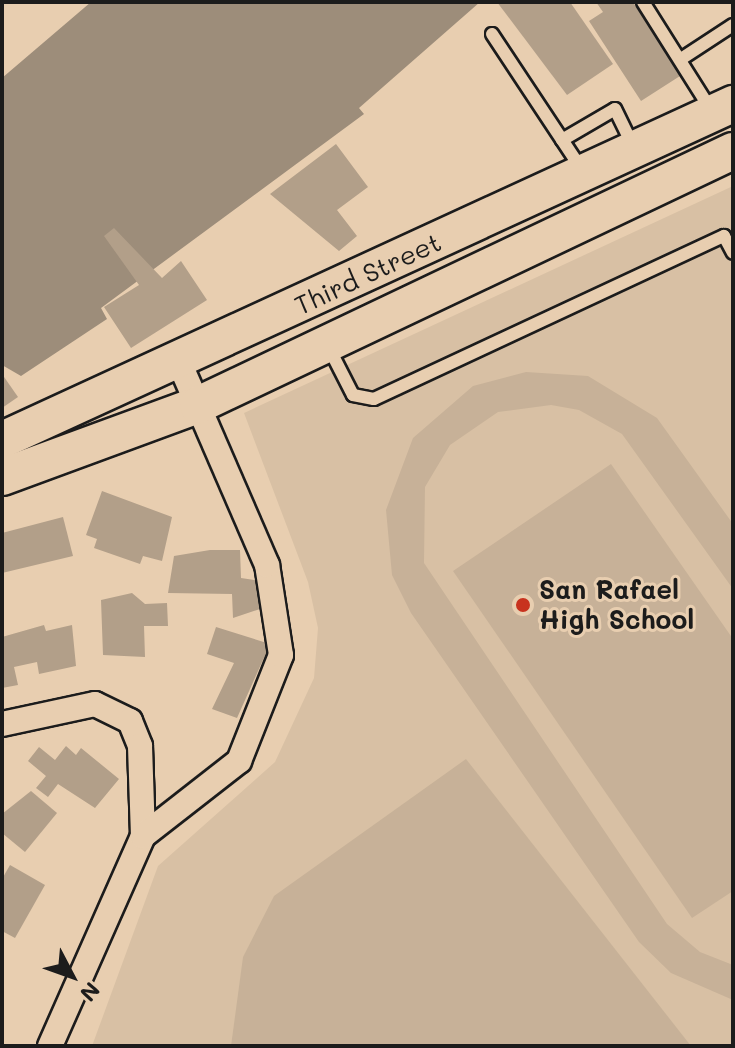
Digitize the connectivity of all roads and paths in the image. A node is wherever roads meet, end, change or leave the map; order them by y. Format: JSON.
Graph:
{"nodes":[{"id":1,"x":643,"y":2,"type":"edge"},
{"id":2,"x":733,"y":25,"type":"edge"},
{"id":3,"x":492,"y":34,"type":"dead end"},
{"id":4,"x":681,"y":59,"type":"junction"},
{"id":5,"x":723,"y":108,"type":"edge"},
{"id":6,"x":562,"y":140,"type":"junction"},
{"id":7,"x":634,"y":149,"type":"junction"},
{"id":8,"x":733,"y":151,"type":"edge"},
{"id":9,"x":584,"y":173,"type":"junction"},
{"id":10,"x":733,"y":253,"type":"edge"},
{"id":11,"x":326,"y":344,"type":"junction"},
{"id":12,"x":179,"y":362,"type":"junction"},
{"id":13,"x":198,"y":405,"type":"junction"},
{"id":14,"x":2,"y":440,"type":"edge"},
{"id":15,"x":2,"y":477,"type":"edge"},
{"id":16,"x":2,"y":724,"type":"edge"},
{"id":17,"x":143,"y":836,"type":"junction"},
{"id":18,"x":50,"y":1046,"type":"edge"}],
"edges":[{"from":1,"to":4,"type":"lane"},
{"from":2,"to":4,"type":"lane"},
{"from":3,"to":6,"type":"lane"},
{"from":4,"to":5,"type":"lane"},
{"from":5,"to":7,"type":"main road","name":"Third Street"},
{"from":6,"to":7,"type":"lane"},
{"from":6,"to":9,"type":"lane"},
{"from":7,"to":9,"type":"main road","name":"Third Street"},
{"from":8,"to":11,"type":"main road","name":"Third Street"},
{"from":9,"to":12,"type":"main road","name":"Third Street"},
{"from":10,"to":11,"type":"lane"},
{"from":11,"to":13,"type":"main road","name":"Third Street"},
{"from":12,"to":13,"type":"street"},
{"from":12,"to":14,"type":"main road","name":"Third Street"},
{"from":13,"to":15,"type":"main road","name":"Third Street"},
{"from":13,"to":17,"type":"street"},
{"from":16,"to":17,"type":"street"},
{"from":17,"to":18,"type":"street"}]}
